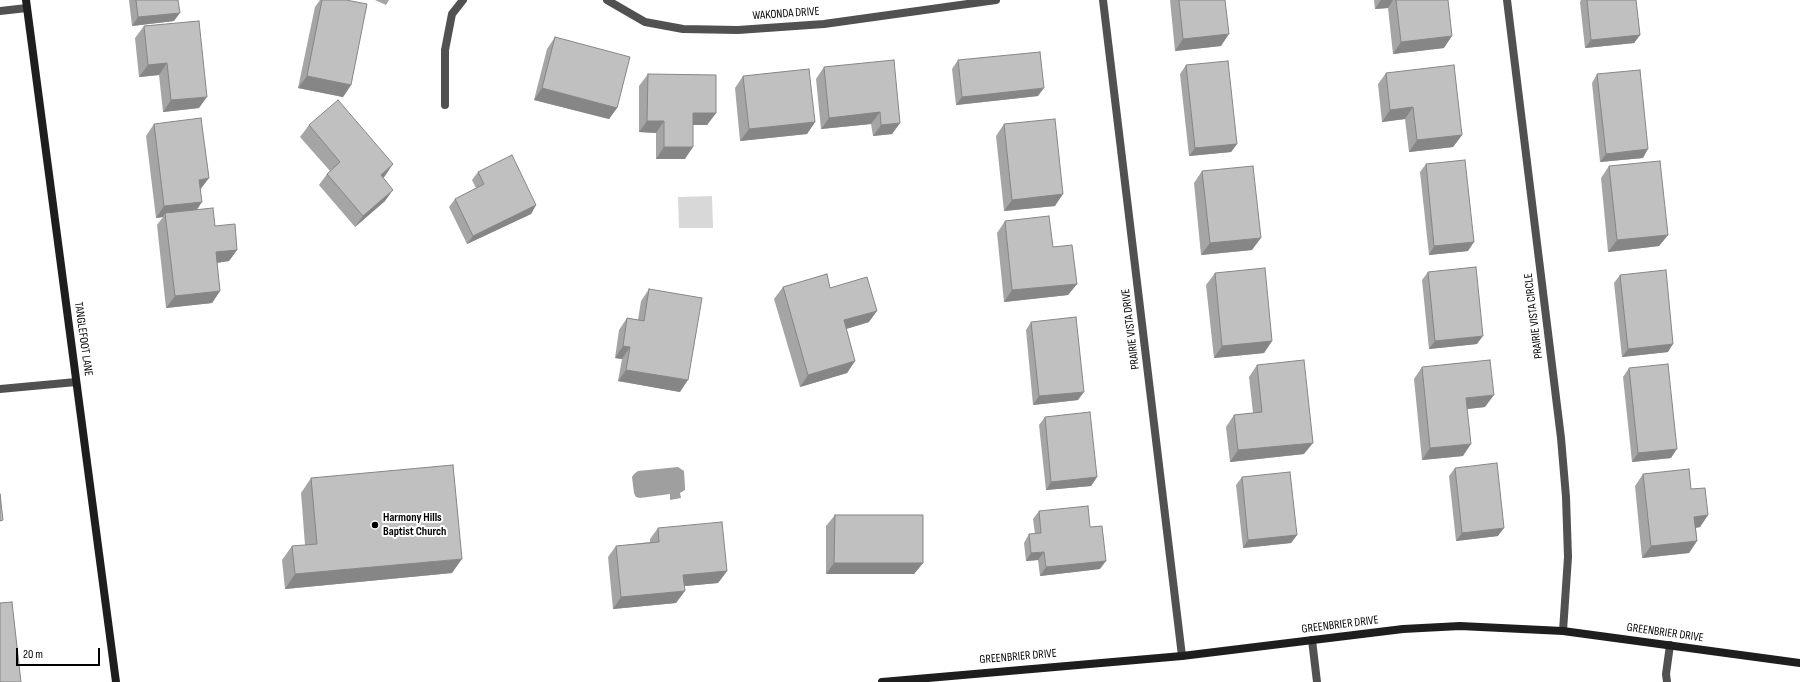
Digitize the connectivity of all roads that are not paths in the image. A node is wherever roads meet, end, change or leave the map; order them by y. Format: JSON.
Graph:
{"nodes":[{"id":1,"x":463,"y":0,"type":"edge"},
{"id":2,"x":607,"y":0,"type":"edge"},
{"id":3,"x":996,"y":0,"type":"edge"},
{"id":4,"x":1103,"y":0,"type":"edge"},
{"id":5,"x":1508,"y":0,"type":"edge"},
{"id":6,"x":26,"y":4,"type":"edge"},
{"id":7,"x":0,"y":11,"type":"edge"},
{"id":8,"x":445,"y":105,"type":"dead end"},
{"id":9,"x":76,"y":382,"type":"junction"},
{"id":10,"x":0,"y":389,"type":"edge"},
{"id":11,"x":1563,"y":631,"type":"junction"},
{"id":12,"x":1312,"y":640,"type":"junction"},
{"id":13,"x":1670,"y":645,"type":"junction"},
{"id":14,"x":1182,"y":656,"type":"junction"},
{"id":15,"x":1800,"y":663,"type":"edge"},
{"id":16,"x":937,"y":679,"type":"edge"},
{"id":17,"x":116,"y":682,"type":"edge"},
{"id":18,"x":882,"y":682,"type":"edge"},
{"id":19,"x":1317,"y":682,"type":"edge"},
{"id":20,"x":1667,"y":682,"type":"edge"}],
"edges":[{"from":1,"to":8,"type":"street"},
{"from":2,"to":3,"type":"street","name":"WAKONDA DRIVE"},
{"from":4,"to":14,"type":"street","name":"PRAIRIE VISTA DRIVE"},
{"from":5,"to":11,"type":"street","name":"PRAIRIE VISTA CIRCLE"},
{"from":6,"to":7,"type":"street"},
{"from":6,"to":9,"type":"street","name":"TANGLEFOOT LANE"},
{"from":9,"to":10,"type":"street"},
{"from":9,"to":17,"type":"street","name":"TANGLEFOOT LANE"},
{"from":11,"to":12,"type":"street","name":"GREENBRIER DRIVE"},
{"from":11,"to":13,"type":"street","name":"GREENBRIER DRIVE"},
{"from":12,"to":14,"type":"street","name":"GREENBRIER DRIVE"},
{"from":12,"to":19,"type":"street"},
{"from":13,"to":15,"type":"street","name":"GREENBRIER DRIVE"},
{"from":13,"to":20,"type":"street"},
{"from":14,"to":16,"type":"street","name":"GREENBRIER DRIVE"},
{"from":16,"to":18,"type":"street","name":"GREENBRIER DRIVE"}]}
